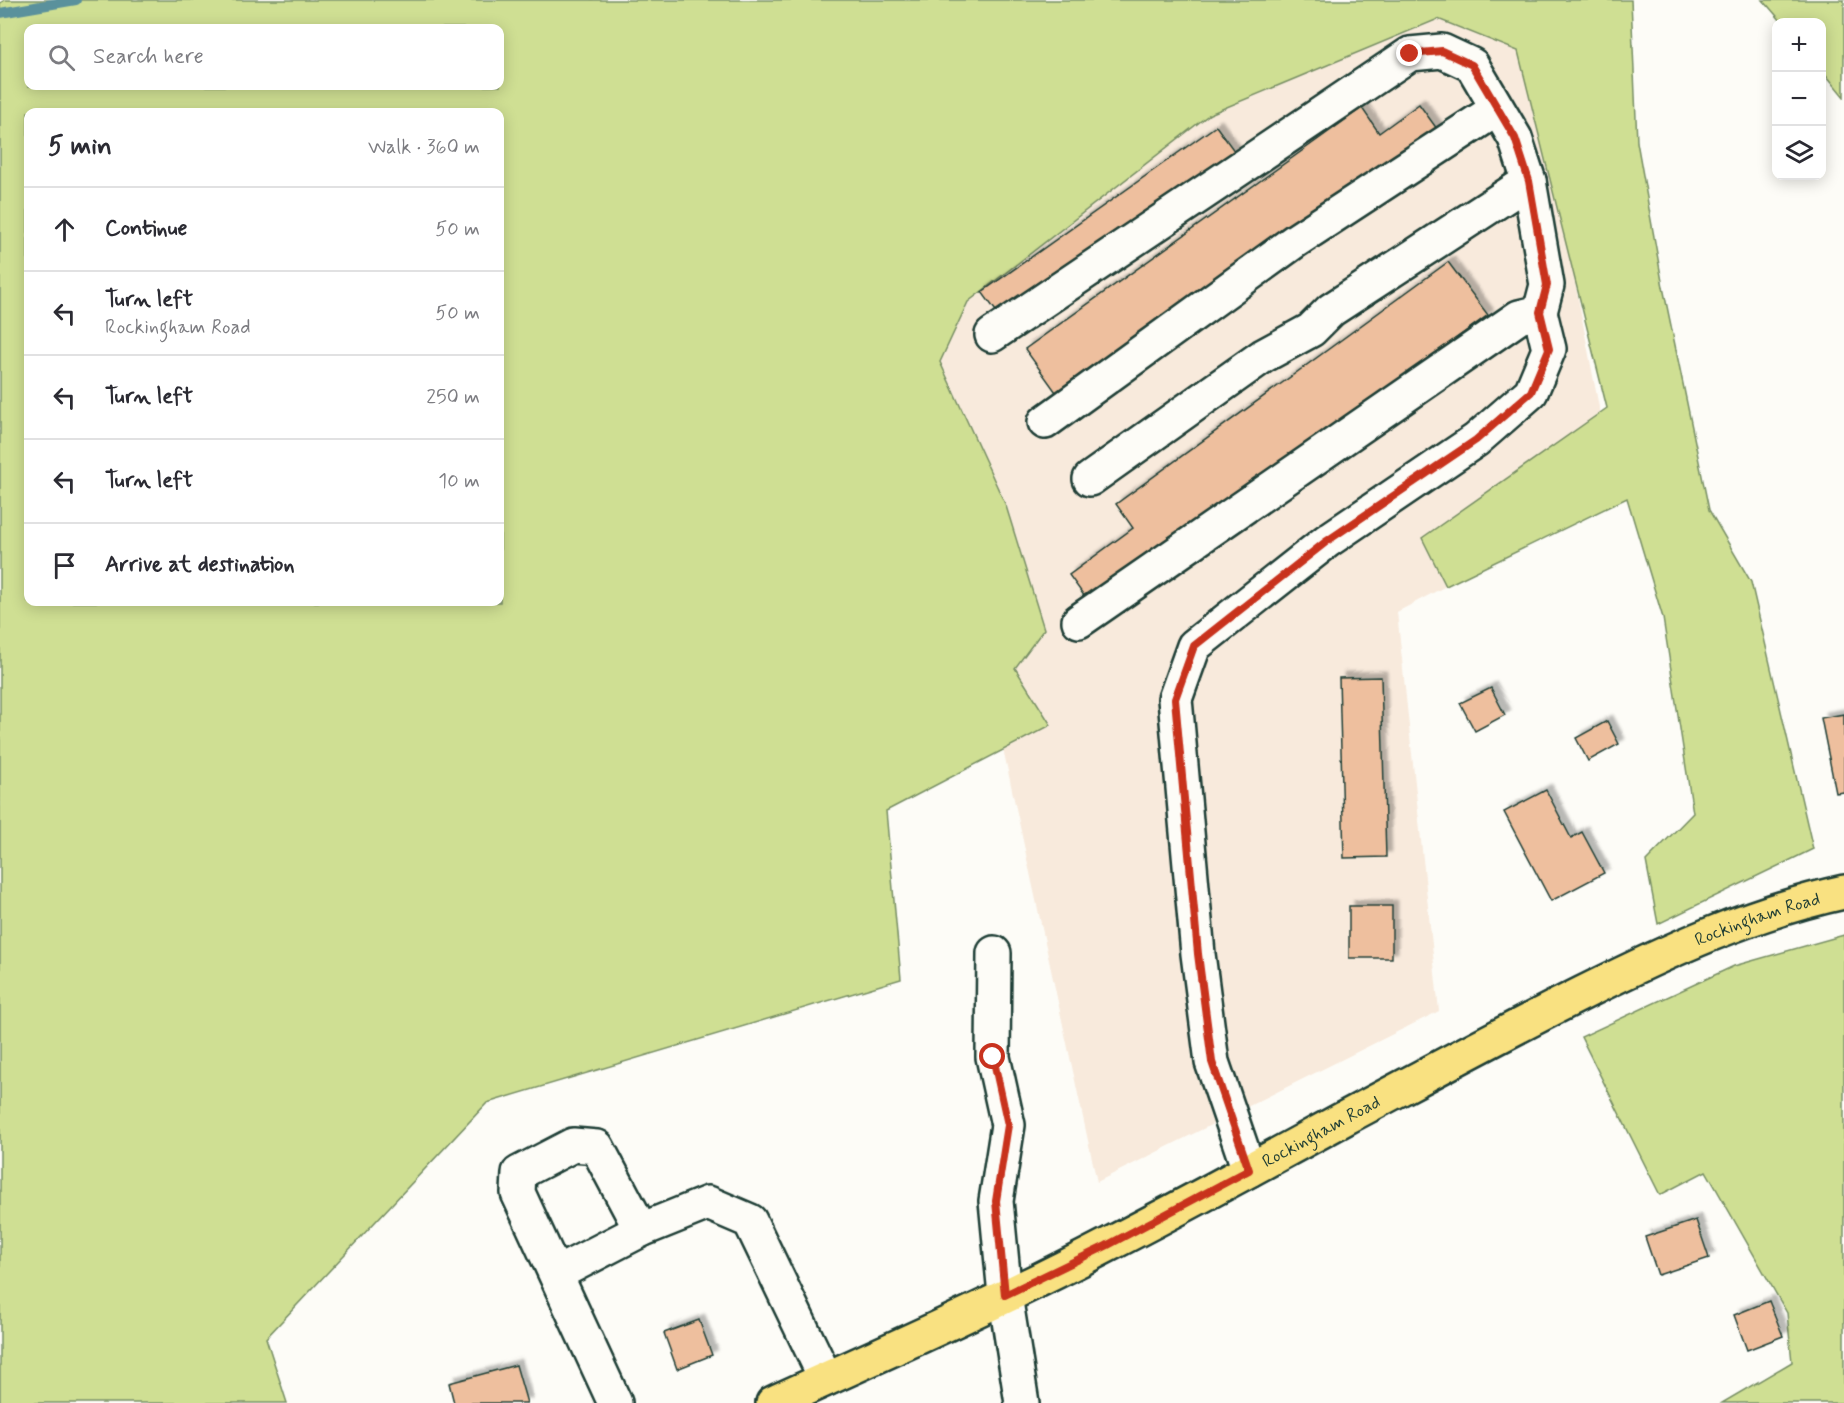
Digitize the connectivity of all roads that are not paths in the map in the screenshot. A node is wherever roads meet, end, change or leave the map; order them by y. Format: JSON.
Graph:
{"nodes":[{"id":1,"x":1497,"y":109,"type":"junction"},
{"id":2,"x":1529,"y":181,"type":"junction"},
{"id":3,"x":1540,"y":312,"type":"junction"},
{"id":4,"x":992,"y":335,"type":"dead end"},
{"id":5,"x":1045,"y":422,"type":"dead end"},
{"id":6,"x":1090,"y":479,"type":"dead end"},
{"id":7,"x":1079,"y":621,"type":"dead end"},
{"id":8,"x":1844,"y":892,"type":"edge"},
{"id":9,"x":994,"y":953,"type":"dead end"},
{"id":10,"x":1249,"y":1170,"type":"junction"},
{"id":11,"x":641,"y":1230,"type":"junction"},
{"id":12,"x":556,"y":1274,"type":"junction"},
{"id":13,"x":1005,"y":1295,"type":"junction"},
{"id":14,"x":826,"y":1379,"type":"junction"},
{"id":15,"x":615,"y":1403,"type":"edge"},
{"id":16,"x":773,"y":1403,"type":"edge"},
{"id":17,"x":1022,"y":1403,"type":"edge"}],
"edges":[{"from":1,"to":2,"type":"street"},
{"from":1,"to":4,"type":"street"},
{"from":1,"to":5,"type":"street"},
{"from":2,"to":3,"type":"street"},
{"from":2,"to":6,"type":"street"},
{"from":3,"to":7,"type":"street"},
{"from":3,"to":10,"type":"street"},
{"from":8,"to":10,"type":"main road","name":"Rockingham Road"},
{"from":9,"to":13,"type":"street"},
{"from":10,"to":13,"type":"main road","name":"Rockingham Road"},
{"from":11,"to":12,"type":"street"},
{"from":11,"to":12,"type":"street"},
{"from":11,"to":14,"type":"street"},
{"from":12,"to":15,"type":"street"},
{"from":13,"to":14,"type":"main road","name":"Rockingham Road"},
{"from":13,"to":17,"type":"street"},
{"from":14,"to":16,"type":"main road","name":"Rockingham Road"}]}
